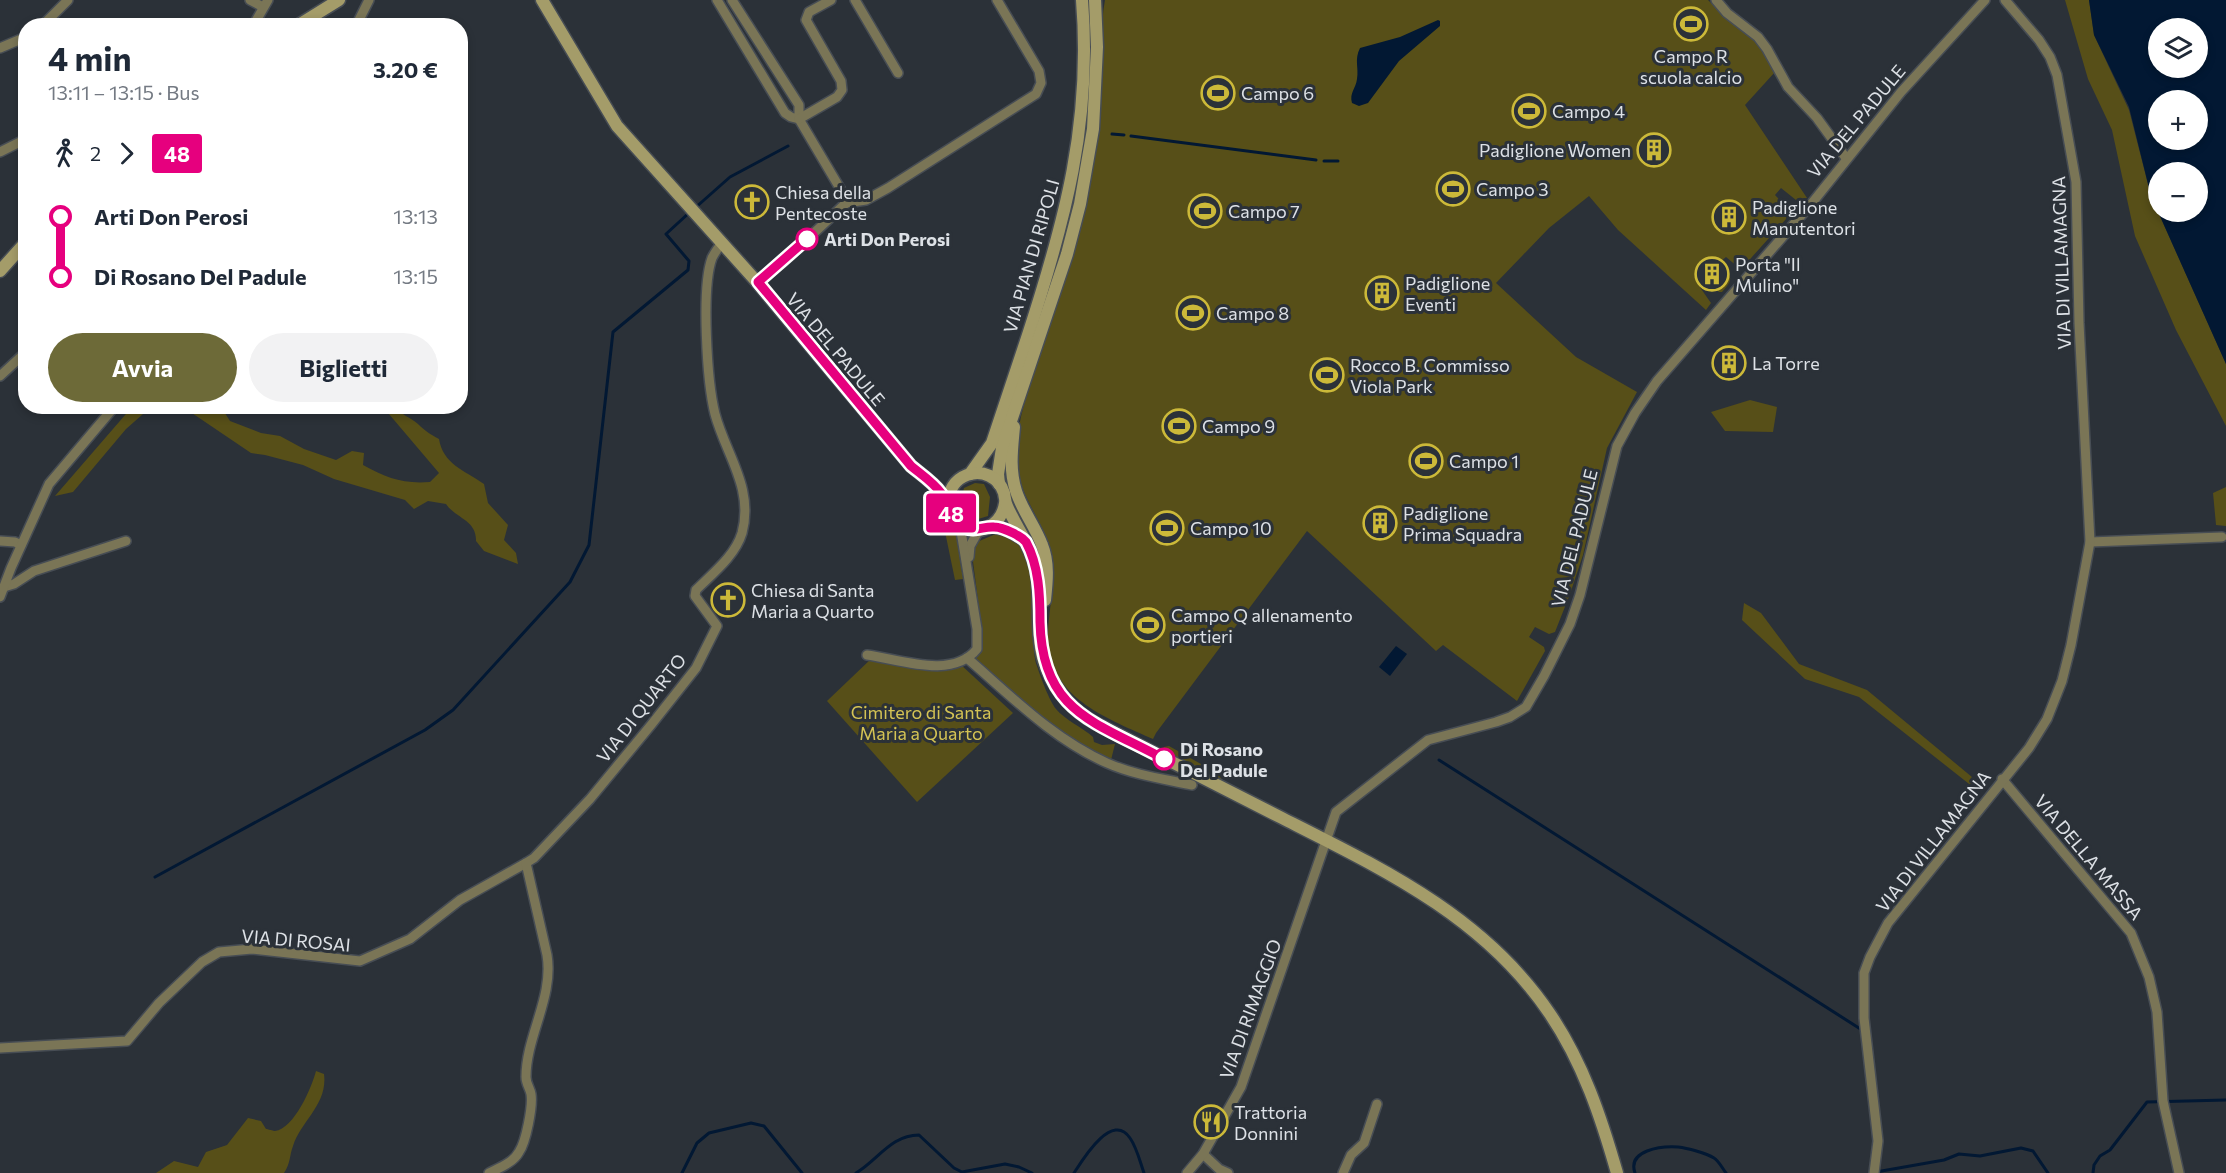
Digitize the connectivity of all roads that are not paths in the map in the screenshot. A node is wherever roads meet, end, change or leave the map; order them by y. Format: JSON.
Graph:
{"nodes":[{"id":1,"x":68,"y":0,"type":"edge"},
{"id":2,"x":250,"y":0,"type":"edge"},
{"id":3,"x":339,"y":0,"type":"edge"},
{"id":4,"x":369,"y":0,"type":"edge"},
{"id":5,"x":542,"y":0,"type":"edge"},
{"id":6,"x":717,"y":0,"type":"edge"},
{"id":7,"x":732,"y":0,"type":"edge"},
{"id":8,"x":831,"y":0,"type":"edge"},
{"id":9,"x":855,"y":0,"type":"edge"},
{"id":10,"x":997,"y":0,"type":"edge"},
{"id":11,"x":1082,"y":0,"type":"edge"},
{"id":12,"x":1095,"y":0,"type":"edge"},
{"id":13,"x":1716,"y":0,"type":"edge"},
{"id":14,"x":1985,"y":0,"type":"edge"},
{"id":15,"x":2005,"y":0,"type":"edge"},
{"id":16,"x":266,"y":4,"type":"edge"},
{"id":17,"x":50,"y":18,"type":"edge"},
{"id":18,"x":258,"y":18,"type":"edge"},
{"id":19,"x":310,"y":18,"type":"edge"},
{"id":20,"x":360,"y":18,"type":"edge"},
{"id":21,"x":18,"y":40,"type":"edge"},
{"id":22,"x":0,"y":48,"type":"edge"},
{"id":23,"x":898,"y":73,"type":"dead end"},
{"id":24,"x":799,"y":118,"type":"junction"},
{"id":25,"x":18,"y":143,"type":"edge"},
{"id":26,"x":2,"y":150,"type":"edge"},
{"id":27,"x":1846,"y":158,"type":"junction"},
{"id":28,"x":846,"y":203,"type":"junction"},
{"id":29,"x":722,"y":243,"type":"junction"},
{"id":30,"x":18,"y":251,"type":"edge"},
{"id":31,"x":0,"y":271,"type":"edge"},
{"id":32,"x":758,"y":282,"type":"junction"},
{"id":33,"x":18,"y":359,"type":"edge"},
{"id":34,"x":0,"y":376,"type":"edge"},
{"id":35,"x":1016,"y":409,"type":"junction"},
{"id":36,"x":108,"y":414,"type":"edge"},
{"id":37,"x":970,"y":474,"type":"junction"},
{"id":38,"x":924,"y":475,"type":"junction"},
{"id":39,"x":956,"y":482,"type":"junction"},
{"id":40,"x":999,"y":484,"type":"junction"},
{"id":41,"x":1005,"y":503,"type":"junction"},
{"id":42,"x":948,"y":504,"type":"junction"},
{"id":43,"x":960,"y":525,"type":"junction"},
{"id":44,"x":991,"y":526,"type":"junction"},
{"id":45,"x":979,"y":530,"type":"junction"},
{"id":46,"x":2222,"y":537,"type":"dead end"},
{"id":47,"x":1024,"y":539,"type":"junction"},
{"id":48,"x":0,"y":541,"type":"edge"},
{"id":49,"x":126,"y":541,"type":"dead end"},
{"id":50,"x":2090,"y":542,"type":"junction"},
{"id":51,"x":21,"y":545,"type":"junction"},
{"id":52,"x":969,"y":574,"type":"junction"},
{"id":53,"x":4,"y":587,"type":"junction"},
{"id":54,"x":0,"y":597,"type":"edge"},
{"id":55,"x":1040,"y":618,"type":"junction"},
{"id":56,"x":867,"y":655,"type":"dead end"},
{"id":57,"x":965,"y":659,"type":"junction"},
{"id":58,"x":2002,"y":779,"type":"junction"},
{"id":59,"x":1192,"y":785,"type":"dead end"},
{"id":60,"x":1326,"y":840,"type":"junction"},
{"id":61,"x":526,"y":863,"type":"junction"},
{"id":62,"x":0,"y":1048,"type":"edge"},
{"id":63,"x":1377,"y":1104,"type":"dead end"},
{"id":64,"x":1203,"y":1154,"type":"junction"},
{"id":65,"x":1223,"y":1171,"type":"edge"},
{"id":66,"x":489,"y":1173,"type":"edge"},
{"id":67,"x":1187,"y":1173,"type":"edge"},
{"id":68,"x":1343,"y":1173,"type":"edge"},
{"id":69,"x":1617,"y":1173,"type":"edge"},
{"id":70,"x":1874,"y":1173,"type":"edge"},
{"id":71,"x":2179,"y":1173,"type":"edge"}],
"edges":[{"from":1,"to":17,"type":"street"},
{"from":2,"to":16,"type":"street"},
{"from":3,"to":19,"type":"main road"},
{"from":4,"to":20,"type":"street"},
{"from":5,"to":29,"type":"main road","name":"VIA DEL PADULE"},
{"from":6,"to":24,"type":"street"},
{"from":7,"to":24,"type":"street"},
{"from":8,"to":24,"type":"street"},
{"from":9,"to":23,"type":"street"},
{"from":10,"to":28,"type":"street"},
{"from":11,"to":37,"type":"main road","name":"VIA PIAN DI RIPOLI"},
{"from":12,"to":35,"type":"main road","name":"VIA PIAN DI RIPOLI"},
{"from":13,"to":27,"type":"street"},
{"from":14,"to":27,"type":"street","name":"VIA DEL PADULE"},
{"from":15,"to":50,"type":"street","name":"VIA DI VILLAMAGNA"},
{"from":16,"to":18,"type":"street"},
{"from":21,"to":22,"type":"street"},
{"from":24,"to":28,"type":"street"},
{"from":25,"to":26,"type":"street"},
{"from":27,"to":60,"type":"street","name":"VIA DEL PADULE"},
{"from":28,"to":32,"type":"street"},
{"from":29,"to":32,"type":"main road","name":"VIA DEL PADULE"},
{"from":29,"to":61,"type":"street","name":"VIA DI QUARTO"},
{"from":30,"to":31,"type":"main road"},
{"from":32,"to":38,"type":"main road","name":"VIA DEL PADULE"},
{"from":33,"to":34,"type":"street"},
{"from":35,"to":40,"type":"main road","name":"VIA PIAN DI RIPOLI"},
{"from":35,"to":55,"type":"main road","name":"VIA PIAN DI RIPOLI"},
{"from":36,"to":51,"type":"street"},
{"from":37,"to":39,"type":"main road"},
{"from":37,"to":40,"type":"main road"},
{"from":38,"to":39,"type":"main road","name":"VIA DEL PADULE"},
{"from":38,"to":42,"type":"main road","name":"VIA DEL PADULE"},
{"from":39,"to":42,"type":"main road"},
{"from":40,"to":41,"type":"main road"},
{"from":41,"to":44,"type":"main road"},
{"from":41,"to":47,"type":"main road"},
{"from":42,"to":43,"type":"main road","name":"VIA DEL PADULE"},
{"from":43,"to":45,"type":"main road"},
{"from":43,"to":52,"type":"street","name":"VIA DEL PADULE"},
{"from":44,"to":45,"type":"main road"},
{"from":44,"to":47,"type":"main road"},
{"from":45,"to":52,"type":"street","name":"VIA DEL PADULE"},
{"from":46,"to":50,"type":"street"},
{"from":47,"to":55,"type":"main road"},
{"from":48,"to":51,"type":"street"},
{"from":49,"to":53,"type":"street"},
{"from":50,"to":58,"type":"street","name":"VIA DI VILLAMAGNA"},
{"from":51,"to":53,"type":"street"},
{"from":52,"to":57,"type":"street","name":"VIA DEL PADULE"},
{"from":53,"to":54,"type":"street"},
{"from":55,"to":60,"type":"main road"},
{"from":56,"to":57,"type":"street"},
{"from":57,"to":59,"type":"street"},
{"from":58,"to":70,"type":"street","name":"VIA DI VILLAMAGNA"},
{"from":58,"to":71,"type":"street","name":"VIA DELLA MASSA"},
{"from":60,"to":64,"type":"street","name":"VIA DI RIMAGGIO"},
{"from":60,"to":69,"type":"main road"},
{"from":61,"to":62,"type":"street","name":"VIA DI ROSAI"},
{"from":61,"to":66,"type":"street"},
{"from":63,"to":68,"type":"street"},
{"from":64,"to":65,"type":"street"},
{"from":64,"to":67,"type":"street","name":"VIA DI RIMAGGIO"}]}
